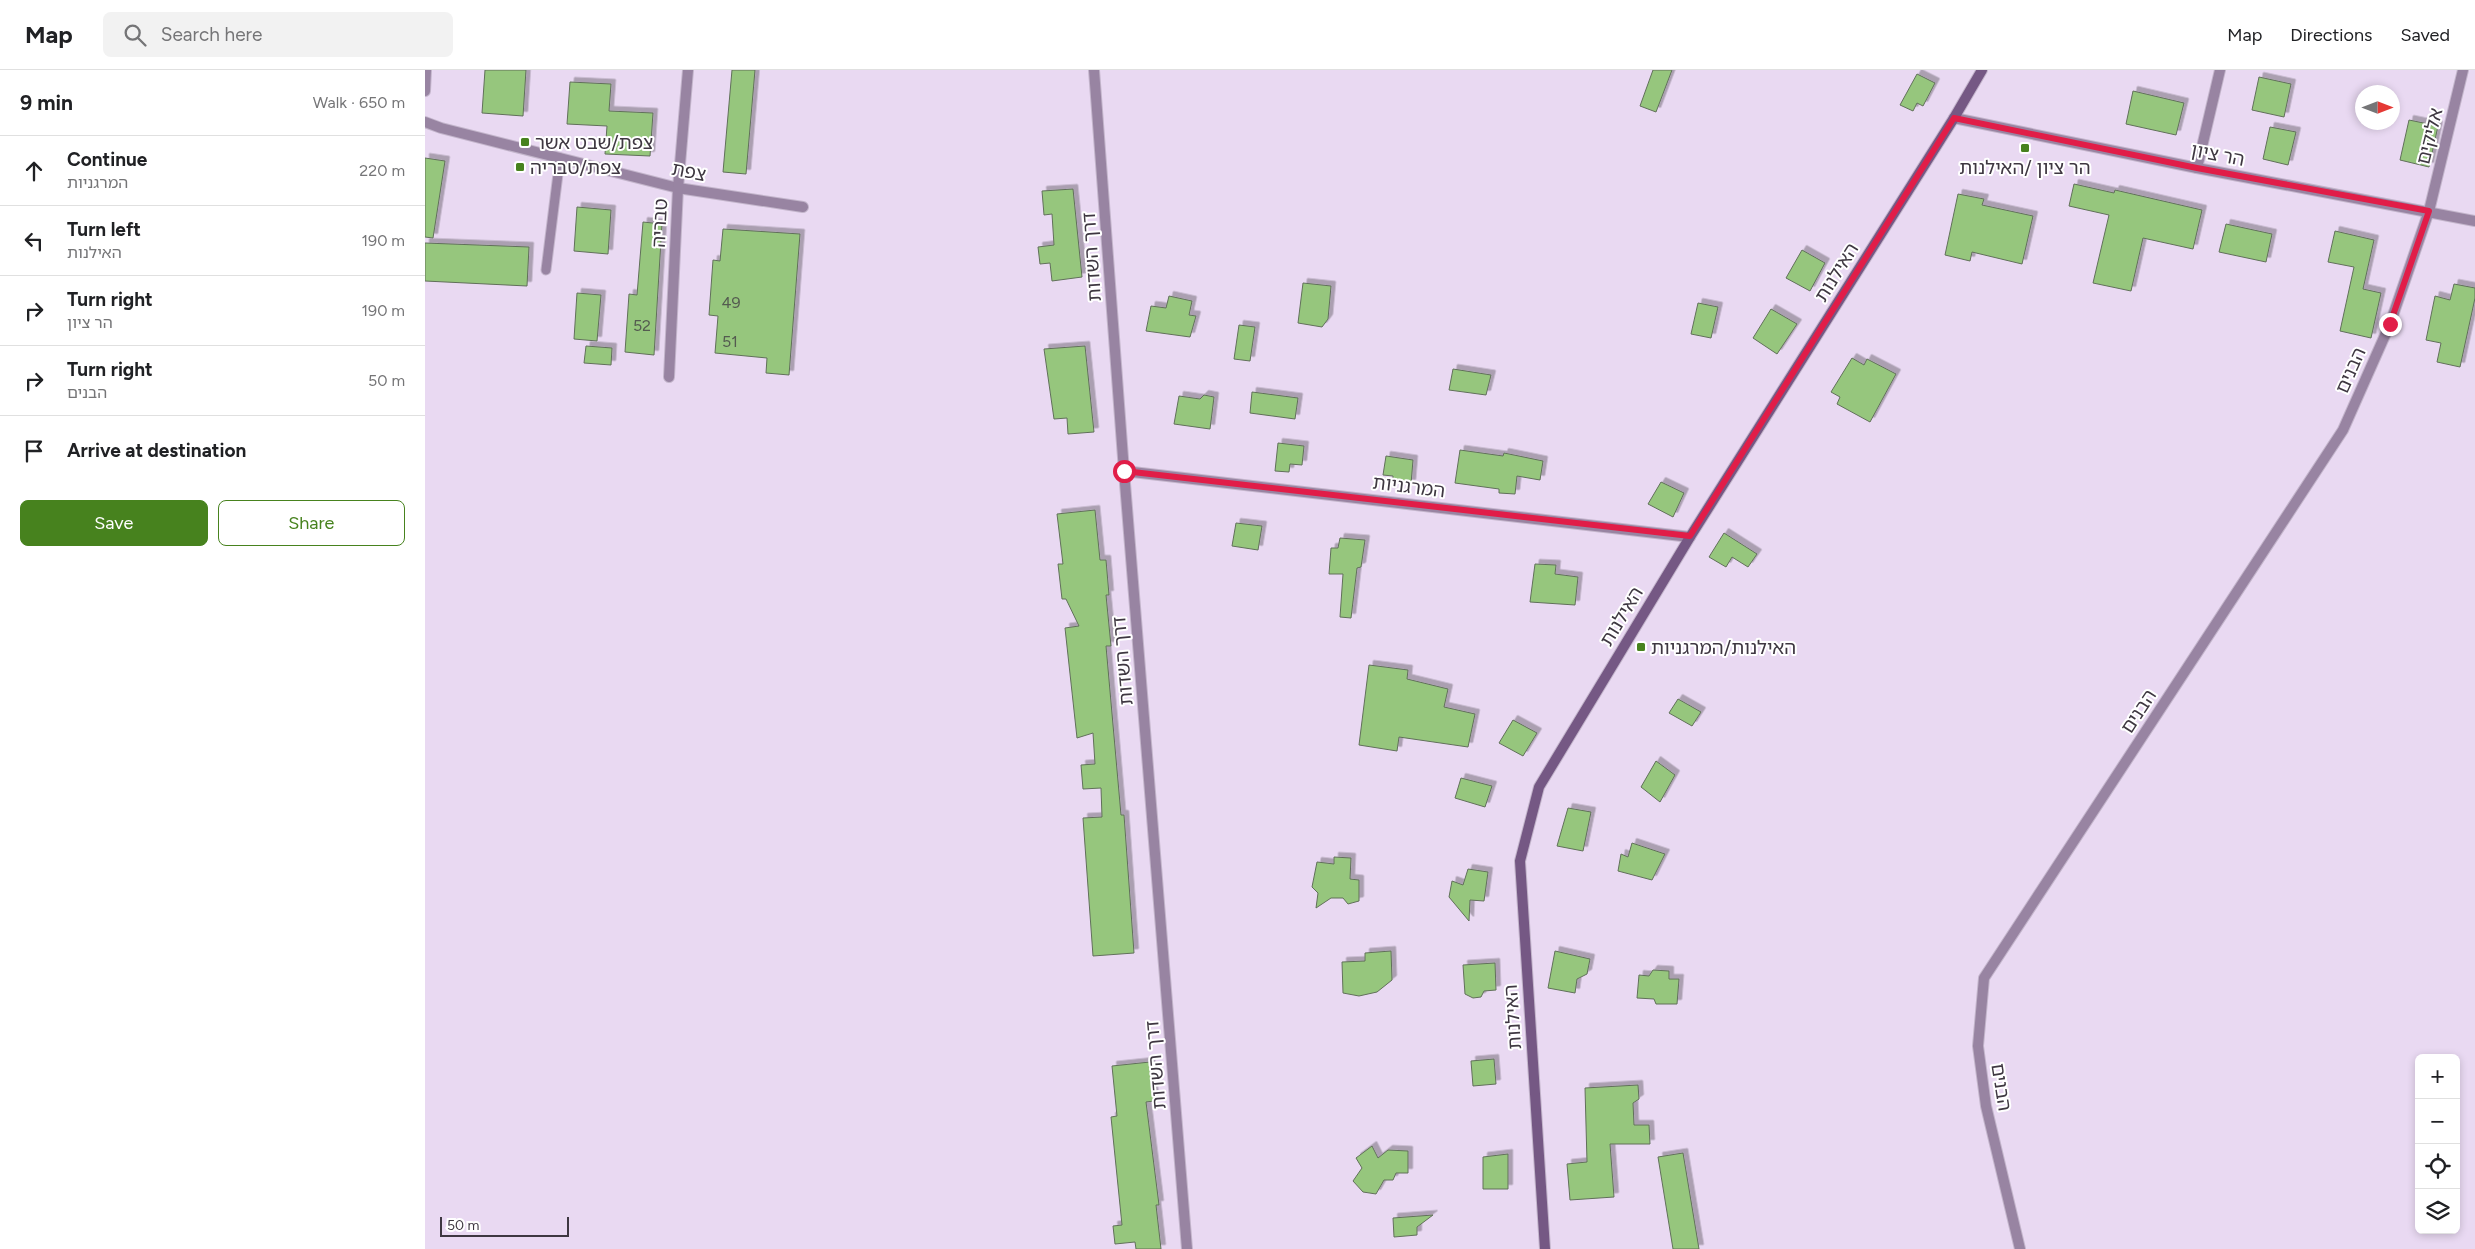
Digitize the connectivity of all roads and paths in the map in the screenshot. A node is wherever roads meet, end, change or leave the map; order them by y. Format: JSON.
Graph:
{"nodes":[{"id":1,"x":426,"y":70,"type":"edge"},
{"id":2,"x":688,"y":70,"type":"edge"},
{"id":3,"x":1094,"y":70,"type":"edge"},
{"id":4,"x":1981,"y":70,"type":"edge"},
{"id":5,"x":2220,"y":70,"type":"edge"},
{"id":6,"x":2463,"y":70,"type":"edge"},
{"id":7,"x":425,"y":91,"type":"edge"},
{"id":8,"x":1954,"y":118,"type":"junction"},
{"id":9,"x":425,"y":122,"type":"edge"},
{"id":10,"x":561,"y":158,"type":"junction"},
{"id":11,"x":2197,"y":168,"type":"junction"},
{"id":12,"x":678,"y":188,"type":"junction"},
{"id":13,"x":803,"y":207,"type":"dead end"},
{"id":14,"x":2429,"y":211,"type":"junction"},
{"id":15,"x":2475,"y":221,"type":"edge"},
{"id":16,"x":547,"y":270,"type":"dead end"},
{"id":17,"x":669,"y":377,"type":"dead end"},
{"id":18,"x":1124,"y":471,"type":"junction"},
{"id":19,"x":1690,"y":536,"type":"junction"},
{"id":20,"x":1187,"y":1249,"type":"edge"},
{"id":21,"x":1545,"y":1249,"type":"edge"},
{"id":22,"x":2020,"y":1249,"type":"edge"}],
"edges":[{"from":1,"to":7,"type":"street"},
{"from":2,"to":12,"type":"street","name":"טבריה"},
{"from":3,"to":18,"type":"street","name":"דרך השדות"},
{"from":4,"to":8,"type":"main road","name":"האילנות"},
{"from":5,"to":11,"type":"street"},
{"from":6,"to":14,"type":"street","name":"אליקים"},
{"from":8,"to":11,"type":"street","name":"הר ציון"},
{"from":8,"to":19,"type":"main road","name":"האילנות"},
{"from":9,"to":10,"type":"street","name":"צפת"},
{"from":10,"to":12,"type":"street","name":"צפת"},
{"from":10,"to":16,"type":"lane"},
{"from":11,"to":14,"type":"street","name":"הר ציון"},
{"from":12,"to":13,"type":"street","name":"צפת"},
{"from":12,"to":17,"type":"street","name":"טבריה"},
{"from":14,"to":15,"type":"street","name":"הר ציון"},
{"from":14,"to":22,"type":"street","name":"הבנים"},
{"from":18,"to":19,"type":"street","name":"המרגניות"},
{"from":18,"to":20,"type":"street","name":"דרך השדות"},
{"from":19,"to":21,"type":"main road","name":"האילנות"}]}
